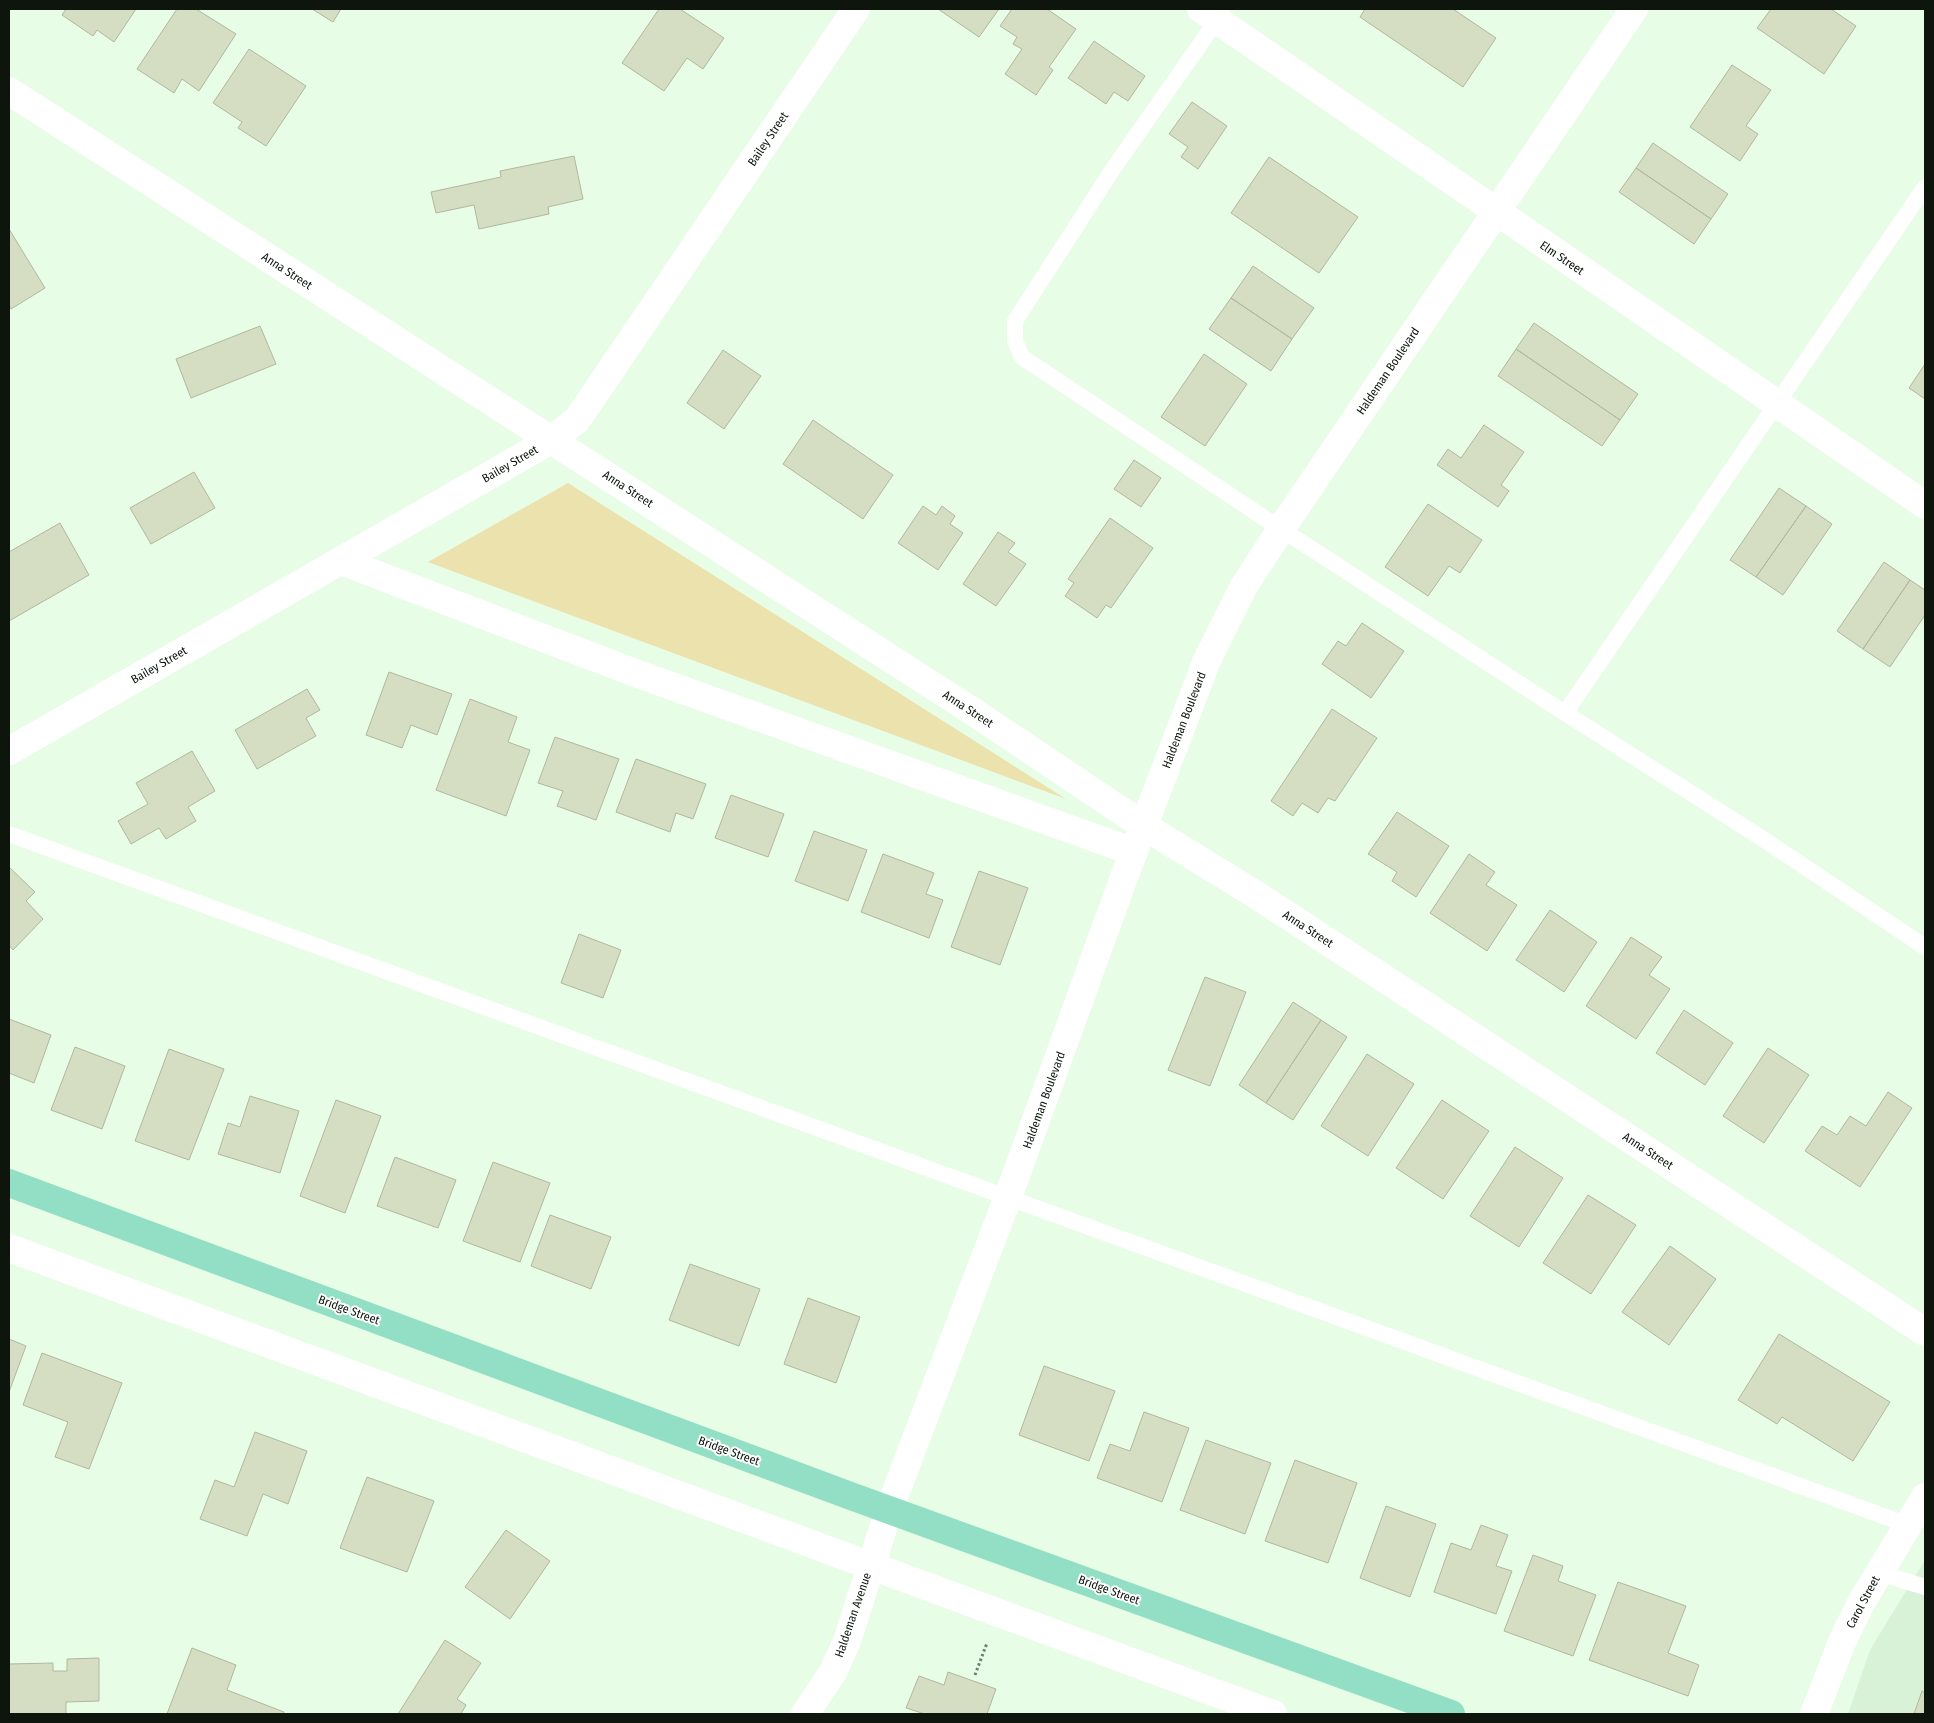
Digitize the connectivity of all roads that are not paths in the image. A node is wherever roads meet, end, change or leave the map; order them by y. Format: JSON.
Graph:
{"nodes":[{"id":1,"x":856,"y":9,"type":"edge"},
{"id":2,"x":1634,"y":9,"type":"edge"},
{"id":3,"x":1214,"y":12,"type":"edge"},
{"id":4,"x":9,"y":91,"type":"edge"},
{"id":5,"x":1925,"y":187,"type":"edge"},
{"id":6,"x":1496,"y":212,"type":"junction"},
{"id":7,"x":1777,"y":404,"type":"junction"},
{"id":8,"x":551,"y":440,"type":"junction"},
{"id":9,"x":1925,"y":505,"type":"edge"},
{"id":10,"x":1281,"y":529,"type":"junction"},
{"id":11,"x":341,"y":561,"type":"junction"},
{"id":12,"x":1565,"y":713,"type":"junction"},
{"id":13,"x":9,"y":751,"type":"edge"},
{"id":14,"x":1144,"y":826,"type":"junction"},
{"id":15,"x":9,"y":834,"type":"edge"},
{"id":16,"x":1134,"y":852,"type":"junction"},
{"id":17,"x":1925,"y":947,"type":"edge"},
{"id":18,"x":9,"y":1183,"type":"edge"},
{"id":19,"x":1008,"y":1197,"type":"junction"},
{"id":20,"x":9,"y":1248,"type":"edge"},
{"id":21,"x":1925,"y":1332,"type":"edge"},
{"id":22,"x":1925,"y":1497,"type":"edge"},
{"id":23,"x":889,"y":1510,"type":"junction"},
{"id":24,"x":1908,"y":1525,"type":"junction"},
{"id":25,"x":870,"y":1566,"type":"junction"},
{"id":26,"x":1879,"y":1573,"type":"junction"},
{"id":27,"x":1925,"y":1587,"type":"edge"},
{"id":28,"x":804,"y":1714,"type":"edge"},
{"id":29,"x":1273,"y":1714,"type":"edge"},
{"id":30,"x":1451,"y":1714,"type":"edge"},
{"id":31,"x":1814,"y":1714,"type":"edge"}],
"edges":[{"from":1,"to":8,"type":"street","name":"Bailey Street"},
{"from":2,"to":6,"type":"street","name":"Haldeman Boulevard"},
{"from":3,"to":6,"type":"street","name":"Elm Street"},
{"from":3,"to":10,"type":"lane"},
{"from":4,"to":8,"type":"street","name":"Anna Street"},
{"from":5,"to":7,"type":"lane"},
{"from":6,"to":7,"type":"street","name":"Elm Street"},
{"from":6,"to":10,"type":"street","name":"Haldeman Boulevard"},
{"from":7,"to":9,"type":"street","name":"Elm Street"},
{"from":7,"to":12,"type":"lane"},
{"from":8,"to":11,"type":"street","name":"Bailey Street"},
{"from":8,"to":14,"type":"street","name":"Anna Street"},
{"from":10,"to":12,"type":"lane"},
{"from":10,"to":14,"type":"street","name":"Haldeman Boulevard"},
{"from":11,"to":13,"type":"street","name":"Bailey Street"},
{"from":11,"to":16,"type":"street"},
{"from":12,"to":17,"type":"lane"},
{"from":14,"to":16,"type":"street","name":"Haldeman Boulevard"},
{"from":14,"to":21,"type":"street","name":"Anna Street"},
{"from":15,"to":19,"type":"lane"},
{"from":16,"to":19,"type":"street","name":"Haldeman Boulevard"},
{"from":18,"to":23,"type":"main road","name":"Bridge Street"},
{"from":19,"to":23,"type":"street","name":"Haldeman Boulevard"},
{"from":19,"to":24,"type":"lane"},
{"from":20,"to":25,"type":"street"},
{"from":22,"to":24,"type":"street","name":"Carol Street"},
{"from":23,"to":25,"type":"street","name":"Haldeman Avenue"},
{"from":23,"to":30,"type":"main road","name":"Bridge Street"},
{"from":24,"to":26,"type":"street","name":"Carol Street"},
{"from":25,"to":28,"type":"street","name":"Haldeman Avenue"},
{"from":25,"to":29,"type":"street"},
{"from":26,"to":27,"type":"lane"},
{"from":26,"to":31,"type":"street","name":"Carol Street"}]}
